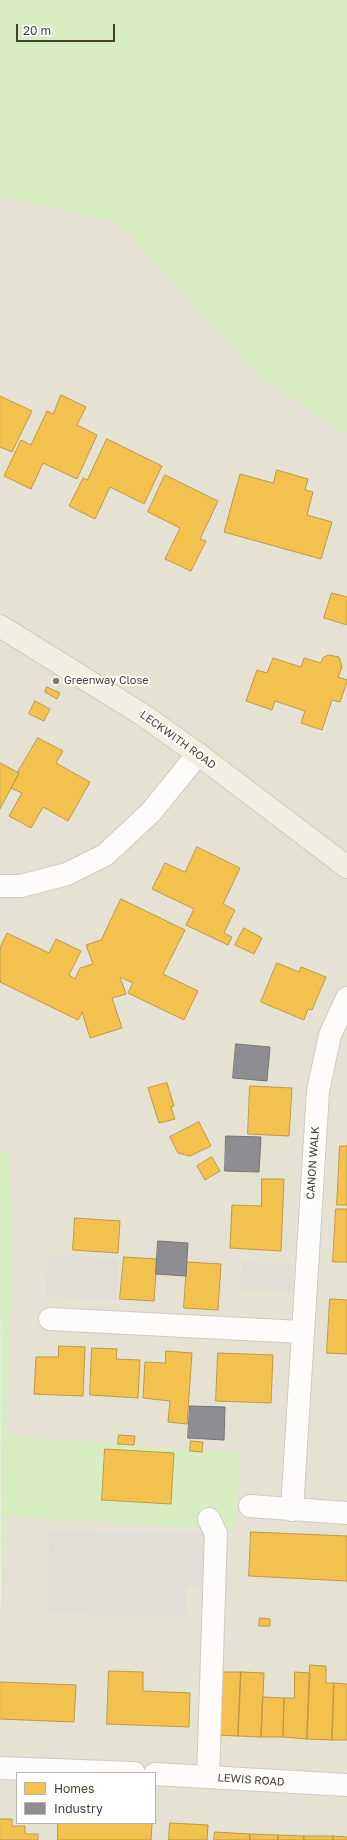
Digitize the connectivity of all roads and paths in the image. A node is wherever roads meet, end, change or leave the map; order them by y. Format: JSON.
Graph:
{"nodes":[{"id":1,"x":0,"y":626,"type":"edge"},
{"id":2,"x":198,"y":754,"type":"junction"},
{"id":3,"x":347,"y":867,"type":"edge"},
{"id":4,"x":0,"y":886,"type":"edge"},
{"id":5,"x":347,"y":998,"type":"edge"},
{"id":6,"x":50,"y":1319,"type":"dead end"},
{"id":7,"x":302,"y":1332,"type":"junction"},
{"id":8,"x":250,"y":1506,"type":"dead end"},
{"id":9,"x":292,"y":1510,"type":"junction"},
{"id":10,"x":347,"y":1513,"type":"edge"},
{"id":11,"x":209,"y":1518,"type":"dead end"},
{"id":12,"x":0,"y":1768,"type":"edge"},
{"id":13,"x":107,"y":1772,"type":"edge"},
{"id":14,"x":156,"y":1774,"type":"edge"},
{"id":15,"x":208,"y":1777,"type":"junction"},
{"id":16,"x":347,"y":1786,"type":"edge"}],
"edges":[{"from":1,"to":2,"type":"main road","name":"LECKWITH ROAD"},
{"from":2,"to":3,"type":"main road","name":"LECKWITH ROAD"},
{"from":2,"to":4,"type":"street"},
{"from":5,"to":7,"type":"street","name":"CANON WALK"},
{"from":6,"to":7,"type":"street"},
{"from":7,"to":9,"type":"street","name":"CANON WALK"},
{"from":8,"to":9,"type":"street"},
{"from":9,"to":10,"type":"street"},
{"from":11,"to":15,"type":"street"},
{"from":12,"to":13,"type":"street"},
{"from":14,"to":15,"type":"street","name":"LEWIS ROAD"},
{"from":15,"to":16,"type":"street","name":"LEWIS ROAD"}]}
